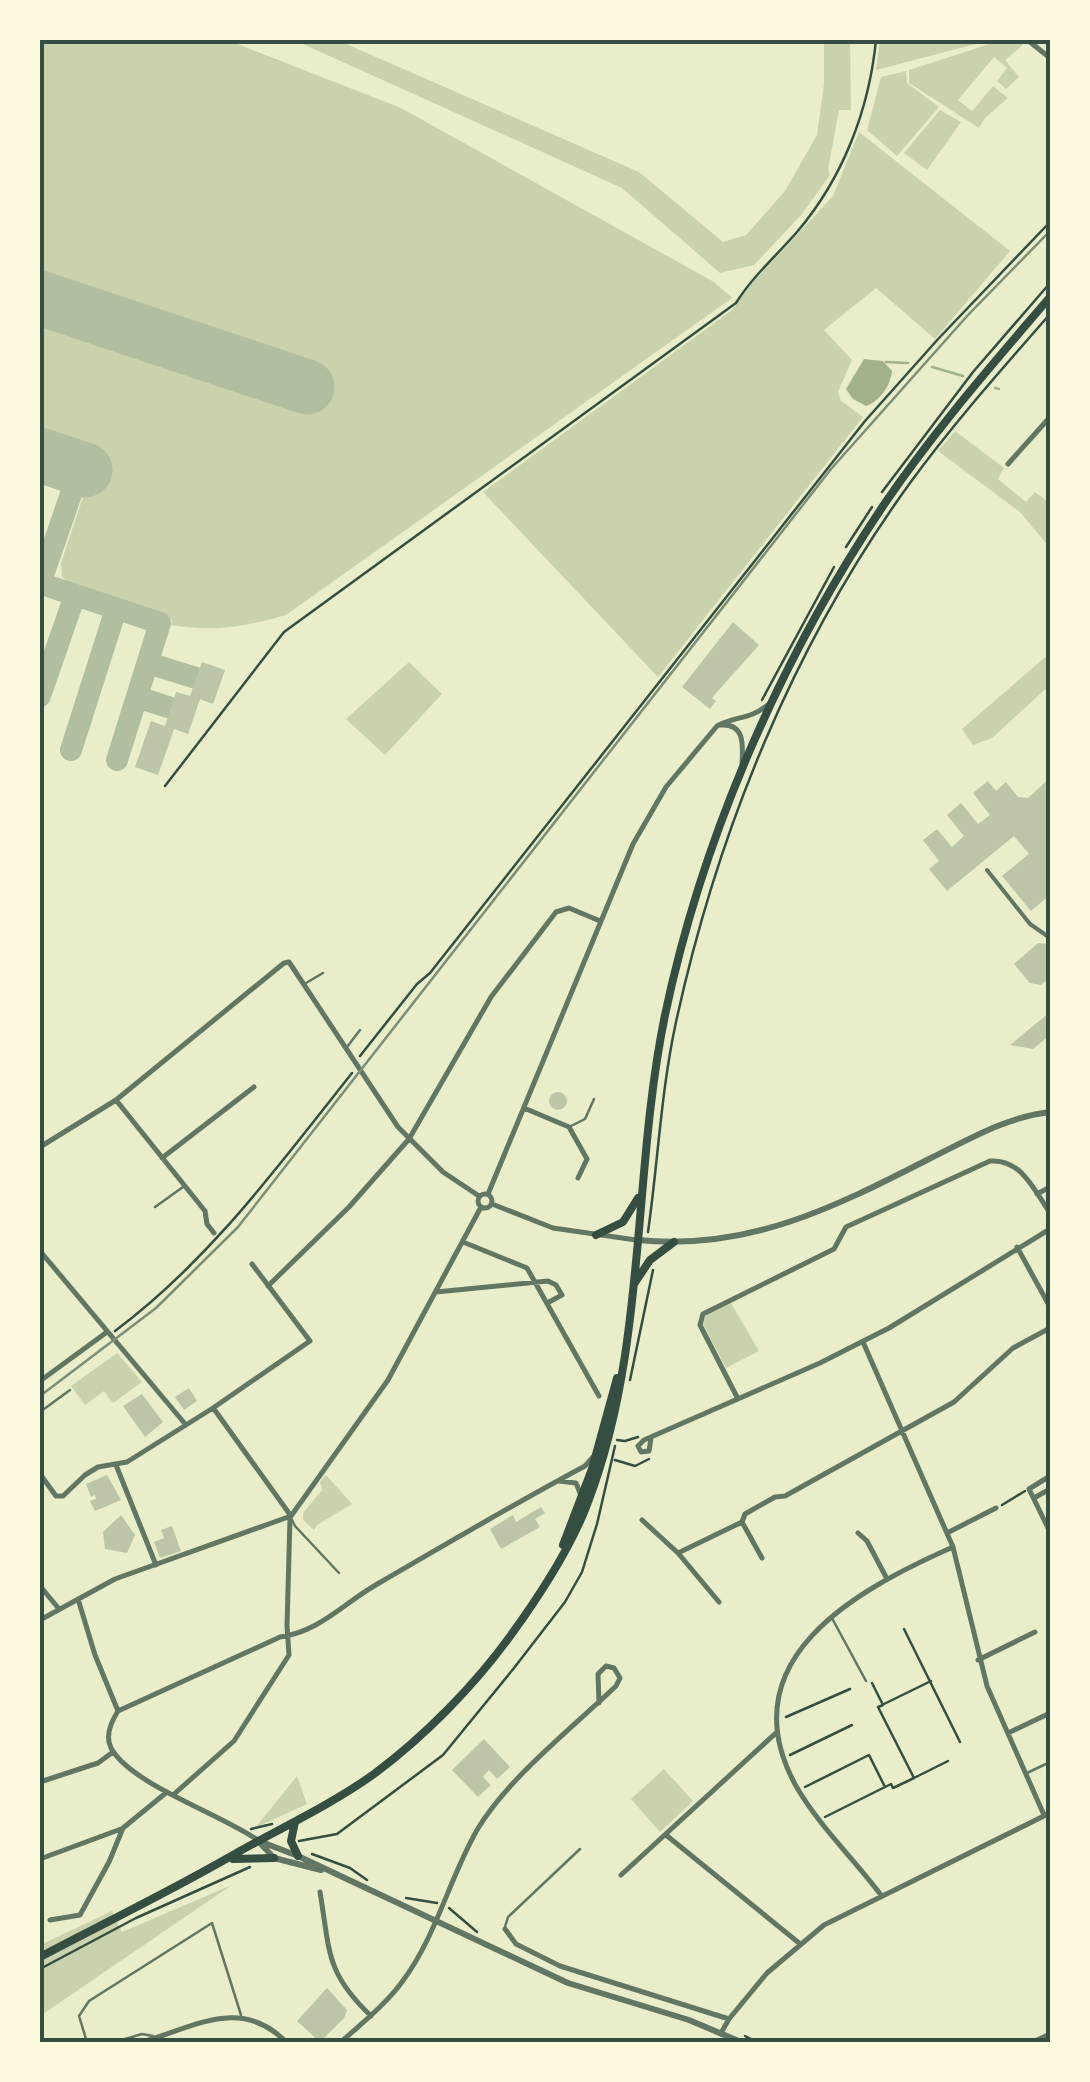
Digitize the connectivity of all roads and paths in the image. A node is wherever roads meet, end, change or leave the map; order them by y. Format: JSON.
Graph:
{"nodes":[{"id":1,"x":876,"y":40,"type":"edge"},
{"id":2,"x":1030,"y":41,"type":"edge"},
{"id":3,"x":1050,"y":58,"type":"edge"},
{"id":4,"x":1050,"y":222,"type":"edge"},
{"id":5,"x":1050,"y":297,"type":"edge"},
{"id":6,"x":1050,"y":314,"type":"edge"},
{"id":7,"x":1050,"y":417,"type":"edge"},
{"id":8,"x":1008,"y":464,"type":"dead end"},
{"id":9,"x":773,"y":701,"type":"junction"},
{"id":10,"x":717,"y":726,"type":"junction"},
{"id":11,"x":742,"y":772,"type":"junction"},
{"id":12,"x":165,"y":786,"type":"dead end"},
{"id":13,"x":987,"y":870,"type":"dead end"},
{"id":14,"x":601,"y":921,"type":"junction"},
{"id":15,"x":1050,"y":938,"type":"edge"},
{"id":16,"x":323,"y":973,"type":"dead end"},
{"id":17,"x":304,"y":984,"type":"junction"},
{"id":18,"x":360,"y":1030,"type":"dead end"},
{"id":19,"x":346,"y":1048,"type":"junction"},
{"id":20,"x":359,"y":1059,"type":"dead end"},
{"id":21,"x":354,"y":1071,"type":"dead end"},
{"id":22,"x":254,"y":1087,"type":"dead end"},
{"id":23,"x":594,"y":1099,"type":"dead end"},
{"id":24,"x":116,"y":1100,"type":"junction"},
{"id":25,"x":524,"y":1108,"type":"junction"},
{"id":26,"x":1050,"y":1112,"type":"edge"},
{"id":27,"x":569,"y":1127,"type":"junction"},
{"id":28,"x":408,"y":1139,"type":"junction"},
{"id":29,"x":40,"y":1147,"type":"edge"},
{"id":30,"x":162,"y":1158,"type":"junction"},
{"id":31,"x":578,"y":1178,"type":"dead end"},
{"id":32,"x":184,"y":1187,"type":"junction"},
{"id":33,"x":1050,"y":1187,"type":"edge"},
{"id":34,"x":488,"y":1194,"type":"junction"},
{"id":35,"x":640,"y":1194,"type":"junction"},
{"id":36,"x":1036,"y":1194,"type":"junction"},
{"id":37,"x":479,"y":1196,"type":"junction"},
{"id":38,"x":492,"y":1204,"type":"junction"},
{"id":39,"x":155,"y":1207,"type":"dead end"},
{"id":40,"x":482,"y":1207,"type":"junction"},
{"id":41,"x":1050,"y":1213,"type":"edge"},
{"id":42,"x":1050,"y":1229,"type":"edge"},
{"id":43,"x":214,"y":1234,"type":"dead end"},
{"id":44,"x":596,"y":1235,"type":"junction"},
{"id":45,"x":636,"y":1240,"type":"junction"},
{"id":46,"x":647,"y":1241,"type":"junction"},
{"id":47,"x":463,"y":1242,"type":"junction"},
{"id":48,"x":674,"y":1242,"type":"junction"},
{"id":49,"x":1017,"y":1247,"type":"junction"},
{"id":50,"x":40,"y":1251,"type":"edge"},
{"id":51,"x":650,"y":1260,"type":"junction"},
{"id":52,"x":252,"y":1264,"type":"dead end"},
{"id":53,"x":536,"y":1282,"type":"junction"},
{"id":54,"x":268,"y":1286,"type":"junction"},
{"id":55,"x":632,"y":1288,"type":"junction"},
{"id":56,"x":436,"y":1292,"type":"junction"},
{"id":57,"x":549,"y":1302,"type":"junction"},
{"id":58,"x":1050,"y":1307,"type":"edge"},
{"id":59,"x":1050,"y":1328,"type":"edge"},
{"id":60,"x":108,"y":1333,"type":"junction"},
{"id":61,"x":863,"y":1342,"type":"junction"},
{"id":62,"x":626,"y":1348,"type":"junction"},
{"id":63,"x":40,"y":1381,"type":"edge"},
{"id":64,"x":628,"y":1388,"type":"dead end"},
{"id":65,"x":70,"y":1390,"type":"dead end"},
{"id":66,"x":599,"y":1396,"type":"dead end"},
{"id":67,"x":738,"y":1399,"type":"junction"},
{"id":68,"x":213,"y":1408,"type":"junction"},
{"id":69,"x":40,"y":1412,"type":"edge"},
{"id":70,"x":186,"y":1425,"type":"junction"},
{"id":71,"x":901,"y":1430,"type":"junction"},
{"id":72,"x":650,"y":1438,"type":"joint"},
{"id":73,"x":596,"y":1454,"type":"junction"},
{"id":74,"x":654,"y":1456,"type":"dead end"},
{"id":75,"x":116,"y":1465,"type":"junction"},
{"id":76,"x":40,"y":1474,"type":"edge"},
{"id":77,"x":1050,"y":1476,"type":"edge"},
{"id":78,"x":556,"y":1481,"type":"junction"},
{"id":79,"x":1030,"y":1489,"type":"junction"},
{"id":80,"x":1050,"y":1489,"type":"edge"},
{"id":81,"x":1034,"y":1498,"type":"junction"},
{"id":82,"x":581,"y":1499,"type":"junction"},
{"id":83,"x":996,"y":1508,"type":"joint"},
{"id":84,"x":290,"y":1516,"type":"junction"},
{"id":85,"x":642,"y":1520,"type":"dead end"},
{"id":86,"x":742,"y":1522,"type":"junction"},
{"id":87,"x":1050,"y":1532,"type":"edge"},
{"id":88,"x":858,"y":1533,"type":"dead end"},
{"id":89,"x":946,"y":1533,"type":"junction"},
{"id":90,"x":953,"y":1547,"type":"junction"},
{"id":91,"x":678,"y":1553,"type":"junction"},
{"id":92,"x":762,"y":1558,"type":"dead end"},
{"id":93,"x":558,"y":1559,"type":"junction"},
{"id":94,"x":156,"y":1566,"type":"junction"},
{"id":95,"x":340,"y":1573,"type":"dead end"},
{"id":96,"x":886,"y":1577,"type":"junction"},
{"id":97,"x":40,"y":1586,"type":"edge"},
{"id":98,"x":78,"y":1599,"type":"junction"},
{"id":99,"x":719,"y":1602,"type":"dead end"},
{"id":100,"x":59,"y":1609,"type":"junction"},
{"id":101,"x":832,"y":1619,"type":"junction"},
{"id":102,"x":40,"y":1620,"type":"edge"},
{"id":103,"x":904,"y":1629,"type":"dead end"},
{"id":104,"x":1035,"y":1632,"type":"dead end"},
{"id":105,"x":290,"y":1636,"type":"junction"},
{"id":106,"x":978,"y":1660,"type":"junction"},
{"id":107,"x":866,"y":1681,"type":"joint"},
{"id":108,"x":931,"y":1681,"type":"junction"},
{"id":109,"x":850,"y":1688,"type":"dead end"},
{"id":110,"x":599,"y":1703,"type":"junction"},
{"id":111,"x":883,"y":1705,"type":"junction"},
{"id":112,"x":118,"y":1711,"type":"junction"},
{"id":113,"x":1050,"y":1713,"type":"edge"},
{"id":114,"x":776,"y":1722,"type":"junction"},
{"id":115,"x":852,"y":1725,"type":"dead end"},
{"id":116,"x":777,"y":1732,"type":"junction"},
{"id":117,"x":1008,"y":1733,"type":"junction"},
{"id":118,"x":960,"y":1742,"type":"dead end"},
{"id":119,"x":114,"y":1752,"type":"junction"},
{"id":120,"x":784,"y":1758,"type":"junction"},
{"id":121,"x":948,"y":1761,"type":"dead end"},
{"id":122,"x":1050,"y":1762,"type":"edge"},
{"id":123,"x":1026,"y":1773,"type":"junction"},
{"id":124,"x":914,"y":1778,"type":"junction"},
{"id":125,"x":40,"y":1782,"type":"edge"},
{"id":126,"x":885,"y":1787,"type":"junction"},
{"id":127,"x":799,"y":1790,"type":"junction"},
{"id":128,"x":170,"y":1794,"type":"junction"},
{"id":129,"x":1047,"y":1814,"type":"edge"},
{"id":130,"x":819,"y":1820,"type":"junction"},
{"id":131,"x":295,"y":1822,"type":"junction"},
{"id":132,"x":123,"y":1828,"type":"junction"},
{"id":133,"x":666,"y":1835,"type":"junction"},
{"id":134,"x":259,"y":1841,"type":"junction"},
{"id":135,"x":295,"y":1841,"type":"dead end"},
{"id":136,"x":580,"y":1849,"type":"dead end"},
{"id":137,"x":259,"y":1856,"type":"junction"},
{"id":138,"x":298,"y":1856,"type":"junction"},
{"id":139,"x":274,"y":1858,"type":"junction"},
{"id":140,"x":40,"y":1859,"type":"edge"},
{"id":141,"x":228,"y":1859,"type":"junction"},
{"id":142,"x":350,"y":1868,"type":"dead end"},
{"id":143,"x":332,"y":1872,"type":"junction"},
{"id":144,"x":620,"y":1875,"type":"dead end"},
{"id":145,"x":320,"y":1892,"type":"dead end"},
{"id":146,"x":882,"y":1895,"type":"junction"},
{"id":147,"x":50,"y":1920,"type":"dead end"},
{"id":148,"x":436,"y":1922,"type":"junction"},
{"id":149,"x":505,"y":1929,"type":"joint"},
{"id":150,"x":799,"y":1943,"type":"junction"},
{"id":151,"x":40,"y":1957,"type":"edge"},
{"id":152,"x":40,"y":1969,"type":"edge"},
{"id":153,"x":241,"y":2015,"type":"junction"},
{"id":154,"x":371,"y":2016,"type":"junction"},
{"id":155,"x":728,"y":2020,"type":"junction"},
{"id":156,"x":722,"y":2033,"type":"junction"},
{"id":157,"x":170,"y":2034,"type":"junction"},
{"id":158,"x":1050,"y":2034,"type":"edge"},
{"id":159,"x":159,"y":2037,"type":"junction"},
{"id":160,"x":88,"y":2042,"type":"edge"},
{"id":161,"x":115,"y":2042,"type":"edge"},
{"id":162,"x":142,"y":2042,"type":"edge"},
{"id":163,"x":166,"y":2042,"type":"edge"},
{"id":164,"x":286,"y":2042,"type":"edge"},
{"id":165,"x":341,"y":2042,"type":"edge"},
{"id":166,"x":741,"y":2042,"type":"edge"},
{"id":167,"x":1034,"y":2042,"type":"edge"}],
"edges":[{"from":1,"to":12,"type":"path"},
{"from":2,"to":3,"type":"street"},
{"from":4,"to":20,"type":"path"},
{"from":5,"to":9,"type":"main road"},
{"from":6,"to":46,"type":"path"},
{"from":7,"to":8,"type":"street"},
{"from":9,"to":10,"type":"street"},
{"from":9,"to":11,"type":"main road"},
{"from":10,"to":11,"type":"street"},
{"from":10,"to":14,"type":"street"},
{"from":11,"to":35,"type":"main road"},
{"from":13,"to":15,"type":"street"},
{"from":14,"to":25,"type":"street"},
{"from":14,"to":28,"type":"street"},
{"from":16,"to":17,"type":"lane"},
{"from":17,"to":19,"type":"street"},
{"from":17,"to":24,"type":"street"},
{"from":18,"to":19,"type":"lane"},
{"from":19,"to":28,"type":"street"},
{"from":21,"to":60,"type":"path"},
{"from":22,"to":30,"type":"street"},
{"from":23,"to":27,"type":"lane"},
{"from":24,"to":29,"type":"street"},
{"from":24,"to":30,"type":"street"},
{"from":25,"to":27,"type":"street"},
{"from":25,"to":34,"type":"street"},
{"from":26,"to":48,"type":"street"},
{"from":27,"to":31,"type":"street"},
{"from":28,"to":37,"type":"street"},
{"from":28,"to":54,"type":"street"},
{"from":30,"to":32,"type":"street"},
{"from":32,"to":39,"type":"lane"},
{"from":32,"to":43,"type":"street"},
{"from":33,"to":36,"type":"street"},
{"from":34,"to":37,"type":"street"},
{"from":34,"to":38,"type":"street"},
{"from":35,"to":44,"type":"main road"},
{"from":35,"to":45,"type":"main road"},
{"from":36,"to":41,"type":"street"},
{"from":36,"to":67,"type":"street"},
{"from":37,"to":40,"type":"street"},
{"from":38,"to":40,"type":"street"},
{"from":38,"to":44,"type":"street"},
{"from":40,"to":47,"type":"street"},
{"from":42,"to":49,"type":"street"},
{"from":44,"to":45,"type":"street"},
{"from":45,"to":46,"type":"street"},
{"from":45,"to":55,"type":"main road"},
{"from":46,"to":48,"type":"street"},
{"from":47,"to":53,"type":"street"},
{"from":47,"to":56,"type":"street"},
{"from":48,"to":51,"type":"main road"},
{"from":49,"to":58,"type":"street"},
{"from":49,"to":61,"type":"street"},
{"from":50,"to":60,"type":"street"},
{"from":51,"to":55,"type":"main road"},
{"from":51,"to":64,"type":"path"},
{"from":52,"to":54,"type":"street"},
{"from":53,"to":56,"type":"street"},
{"from":53,"to":57,"type":"street"},
{"from":53,"to":57,"type":"street"},
{"from":54,"to":68,"type":"street"},
{"from":55,"to":62,"type":"main road"},
{"from":56,"to":84,"type":"street"},
{"from":57,"to":66,"type":"street"},
{"from":59,"to":71,"type":"street"},
{"from":60,"to":63,"type":"street"},
{"from":60,"to":70,"type":"street"},
{"from":61,"to":67,"type":"street"},
{"from":61,"to":71,"type":"street"},
{"from":62,"to":73,"type":"main road"},
{"from":62,"to":93,"type":"main road"},
{"from":65,"to":69,"type":"lane"},
{"from":67,"to":72,"type":"street"},
{"from":68,"to":70,"type":"street"},
{"from":68,"to":84,"type":"street"},
{"from":70,"to":75,"type":"street"},
{"from":71,"to":86,"type":"street"},
{"from":71,"to":89,"type":"street"},
{"from":72,"to":74,"type":"path"},
{"from":73,"to":78,"type":"street"},
{"from":73,"to":82,"type":"main road"},
{"from":75,"to":76,"type":"street"},
{"from":75,"to":94,"type":"street"},
{"from":77,"to":79,"type":"street"},
{"from":78,"to":82,"type":"street"},
{"from":78,"to":105,"type":"street"},
{"from":79,"to":81,"type":"street"},
{"from":79,"to":83,"type":"path"},
{"from":80,"to":81,"type":"street"},
{"from":81,"to":87,"type":"street"},
{"from":82,"to":93,"type":"main road"},
{"from":83,"to":89,"type":"street"},
{"from":84,"to":94,"type":"street"},
{"from":84,"to":95,"type":"lane"},
{"from":84,"to":105,"type":"street"},
{"from":85,"to":91,"type":"street"},
{"from":86,"to":91,"type":"street"},
{"from":86,"to":92,"type":"street"},
{"from":88,"to":96,"type":"street"},
{"from":89,"to":90,"type":"street"},
{"from":90,"to":96,"type":"street"},
{"from":90,"to":106,"type":"street"},
{"from":91,"to":99,"type":"street"},
{"from":93,"to":131,"type":"main road"},
{"from":94,"to":98,"type":"street"},
{"from":96,"to":101,"type":"street"},
{"from":97,"to":100,"type":"street"},
{"from":98,"to":100,"type":"street"},
{"from":98,"to":112,"type":"street"},
{"from":100,"to":102,"type":"street"},
{"from":101,"to":107,"type":"lane"},
{"from":101,"to":114,"type":"street"},
{"from":103,"to":108,"type":"path"},
{"from":104,"to":106,"type":"street"},
{"from":105,"to":112,"type":"street"},
{"from":105,"to":128,"type":"street"},
{"from":106,"to":117,"type":"street"},
{"from":107,"to":111,"type":"path"},
{"from":108,"to":111,"type":"path"},
{"from":108,"to":118,"type":"path"},
{"from":109,"to":114,"type":"path"},
{"from":110,"to":110,"type":"street"},
{"from":110,"to":148,"type":"street"},
{"from":111,"to":124,"type":"path"},
{"from":112,"to":119,"type":"street"},
{"from":113,"to":117,"type":"street"},
{"from":114,"to":116,"type":"street"},
{"from":115,"to":120,"type":"path"},
{"from":116,"to":120,"type":"street"},
{"from":116,"to":133,"type":"street"},
{"from":117,"to":123,"type":"street"},
{"from":119,"to":125,"type":"street"},
{"from":119,"to":128,"type":"street"},
{"from":120,"to":127,"type":"street"},
{"from":121,"to":124,"type":"path"},
{"from":122,"to":123,"type":"lane"},
{"from":123,"to":129,"type":"street"},
{"from":124,"to":126,"type":"path"},
{"from":126,"to":127,"type":"path"},
{"from":126,"to":130,"type":"path"},
{"from":127,"to":130,"type":"street"},
{"from":128,"to":132,"type":"street"},
{"from":128,"to":134,"type":"street"},
{"from":129,"to":146,"type":"street"},
{"from":130,"to":146,"type":"street"},
{"from":131,"to":134,"type":"main road"},
{"from":131,"to":138,"type":"main road"},
{"from":132,"to":140,"type":"street"},
{"from":132,"to":147,"type":"street"},
{"from":133,"to":144,"type":"street"},
{"from":133,"to":150,"type":"street"},
{"from":134,"to":138,"type":"street"},
{"from":134,"to":139,"type":"street"},
{"from":134,"to":141,"type":"main road"},
{"from":135,"to":142,"type":"path"},
{"from":136,"to":149,"type":"lane"},
{"from":137,"to":139,"type":"main road"},
{"from":137,"to":141,"type":"main road"},
{"from":137,"to":152,"type":"path"},
{"from":138,"to":143,"type":"street"},
{"from":139,"to":143,"type":"street"},
{"from":141,"to":151,"type":"main road"},
{"from":143,"to":148,"type":"street"},
{"from":145,"to":154,"type":"street"},
{"from":146,"to":150,"type":"street"},
{"from":148,"to":154,"type":"street"},
{"from":148,"to":156,"type":"street"},
{"from":149,"to":155,"type":"street"},
{"from":150,"to":155,"type":"street"},
{"from":153,"to":157,"type":"street"},
{"from":153,"to":160,"type":"lane"},
{"from":153,"to":164,"type":"street"},
{"from":154,"to":165,"type":"street"},
{"from":155,"to":156,"type":"street"},
{"from":156,"to":166,"type":"street"},
{"from":157,"to":159,"type":"street"},
{"from":157,"to":163,"type":"street"},
{"from":158,"to":167,"type":"street"},
{"from":159,"to":161,"type":"lane"},
{"from":159,"to":162,"type":"street"}]}
